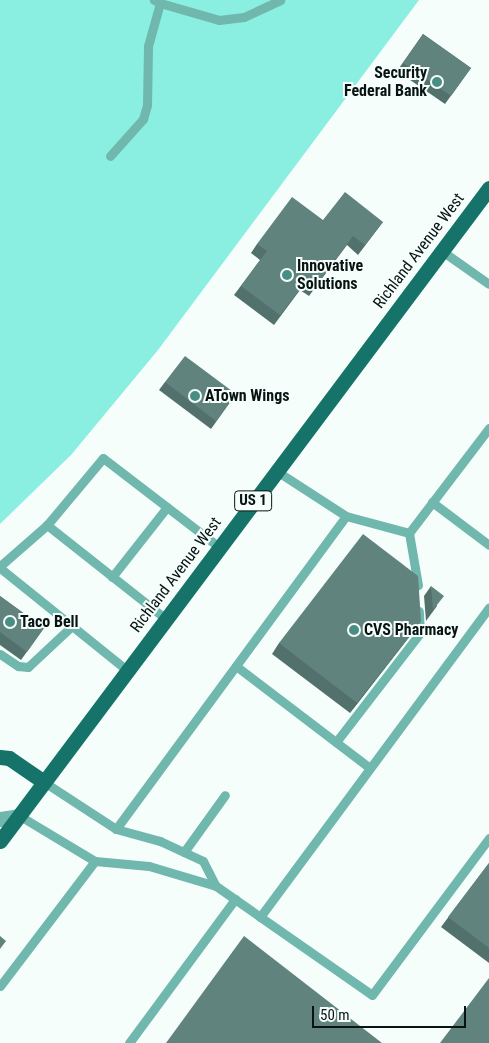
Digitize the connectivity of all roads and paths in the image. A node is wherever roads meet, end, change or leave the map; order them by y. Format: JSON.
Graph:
{"nodes":[{"id":1,"x":280,"y":0,"type":"edge"},
{"id":2,"x":157,"y":1,"type":"edge"},
{"id":3,"x":110,"y":156,"type":"dead end"},
{"id":4,"x":487,"y":193,"type":"edge"},
{"id":5,"x":442,"y":251,"type":"junction"},
{"id":6,"x":489,"y":284,"type":"edge"},
{"id":7,"x":489,"y":428,"type":"edge"},
{"id":8,"x":276,"y":470,"type":"junction"},
{"id":9,"x":432,"y":502,"type":"junction"},
{"id":10,"x":167,"y":507,"type":"junction"},
{"id":11,"x":346,"y":516,"type":"junction"},
{"id":12,"x":47,"y":525,"type":"junction"},
{"id":13,"x":409,"y":533,"type":"junction"},
{"id":14,"x":489,"y":545,"type":"edge"},
{"id":15,"x":218,"y":547,"type":"junction"},
{"id":16,"x":0,"y":567,"type":"edge"},
{"id":17,"x":112,"y":577,"type":"junction"},
{"id":18,"x":489,"y":608,"type":"edge"},
{"id":19,"x":166,"y":619,"type":"junction"},
{"id":20,"x":72,"y":626,"type":"junction"},
{"id":21,"x":0,"y":654,"type":"edge"},
{"id":22,"x":236,"y":666,"type":"junction"},
{"id":23,"x":128,"y":670,"type":"junction"},
{"id":24,"x":336,"y":742,"type":"junction"},
{"id":25,"x":0,"y":757,"type":"edge"},
{"id":26,"x":370,"y":768,"type":"junction"},
{"id":27,"x":44,"y":782,"type":"junction"},
{"id":28,"x":225,"y":795,"type":"dead end"},
{"id":29,"x":20,"y":816,"type":"junction"},
{"id":30,"x":0,"y":819,"type":"edge"},
{"id":31,"x":116,"y":829,"type":"junction"},
{"id":32,"x":489,"y":838,"type":"edge"},
{"id":33,"x":0,"y":841,"type":"edge"},
{"id":34,"x":184,"y":852,"type":"junction"},
{"id":35,"x":95,"y":861,"type":"junction"},
{"id":36,"x":216,"y":886,"type":"junction"},
{"id":37,"x":235,"y":899,"type":"junction"},
{"id":38,"x":260,"y":917,"type":"junction"},
{"id":39,"x":0,"y":986,"type":"edge"},
{"id":40,"x":129,"y":1043,"type":"edge"}],
"edges":[{"from":1,"to":2,"type":"lane"},
{"from":2,"to":3,"type":"lane"},
{"from":4,"to":5,"type":"main road","name":"Richland Avenue West","number":"US 1"},
{"from":5,"to":6,"type":"lane"},
{"from":5,"to":8,"type":"main road","name":"Richland Avenue West","number":"US 1"},
{"from":7,"to":9,"type":"lane"},
{"from":8,"to":11,"type":"lane"},
{"from":8,"to":15,"type":"main road","name":"Richland Avenue West","number":"US 1"},
{"from":9,"to":13,"type":"lane"},
{"from":9,"to":14,"type":"lane"},
{"from":10,"to":12,"type":"lane"},
{"from":10,"to":15,"type":"lane"},
{"from":10,"to":17,"type":"lane"},
{"from":11,"to":13,"type":"lane"},
{"from":11,"to":22,"type":"lane"},
{"from":12,"to":16,"type":"lane"},
{"from":12,"to":17,"type":"lane"},
{"from":13,"to":24,"type":"lane"},
{"from":15,"to":19,"type":"main road","name":"Richland Avenue West","number":"US 1"},
{"from":16,"to":20,"type":"lane"},
{"from":17,"to":19,"type":"lane"},
{"from":18,"to":26,"type":"lane"},
{"from":19,"to":23,"type":"main road","name":"Richland Avenue West","number":"US 1"},
{"from":20,"to":21,"type":"lane"},
{"from":20,"to":23,"type":"lane"},
{"from":22,"to":24,"type":"lane"},
{"from":22,"to":31,"type":"lane"},
{"from":23,"to":27,"type":"main road","name":"Richland Avenue West","number":"US 1"},
{"from":24,"to":26,"type":"lane"},
{"from":25,"to":27,"type":"main road"},
{"from":26,"to":38,"type":"lane"},
{"from":27,"to":29,"type":"main road","name":"Richland Avenue West","number":"US 1"},
{"from":27,"to":31,"type":"lane"},
{"from":28,"to":34,"type":"lane"},
{"from":29,"to":30,"type":"street"},
{"from":29,"to":33,"type":"main road","name":"Richland Avenue West","number":"US 1"},
{"from":29,"to":35,"type":"lane"},
{"from":31,"to":34,"type":"lane"},
{"from":32,"to":38,"type":"lane"},
{"from":34,"to":36,"type":"lane"},
{"from":35,"to":36,"type":"lane"},
{"from":35,"to":39,"type":"lane"},
{"from":36,"to":37,"type":"lane"},
{"from":37,"to":38,"type":"lane"},
{"from":37,"to":40,"type":"lane"}]}
